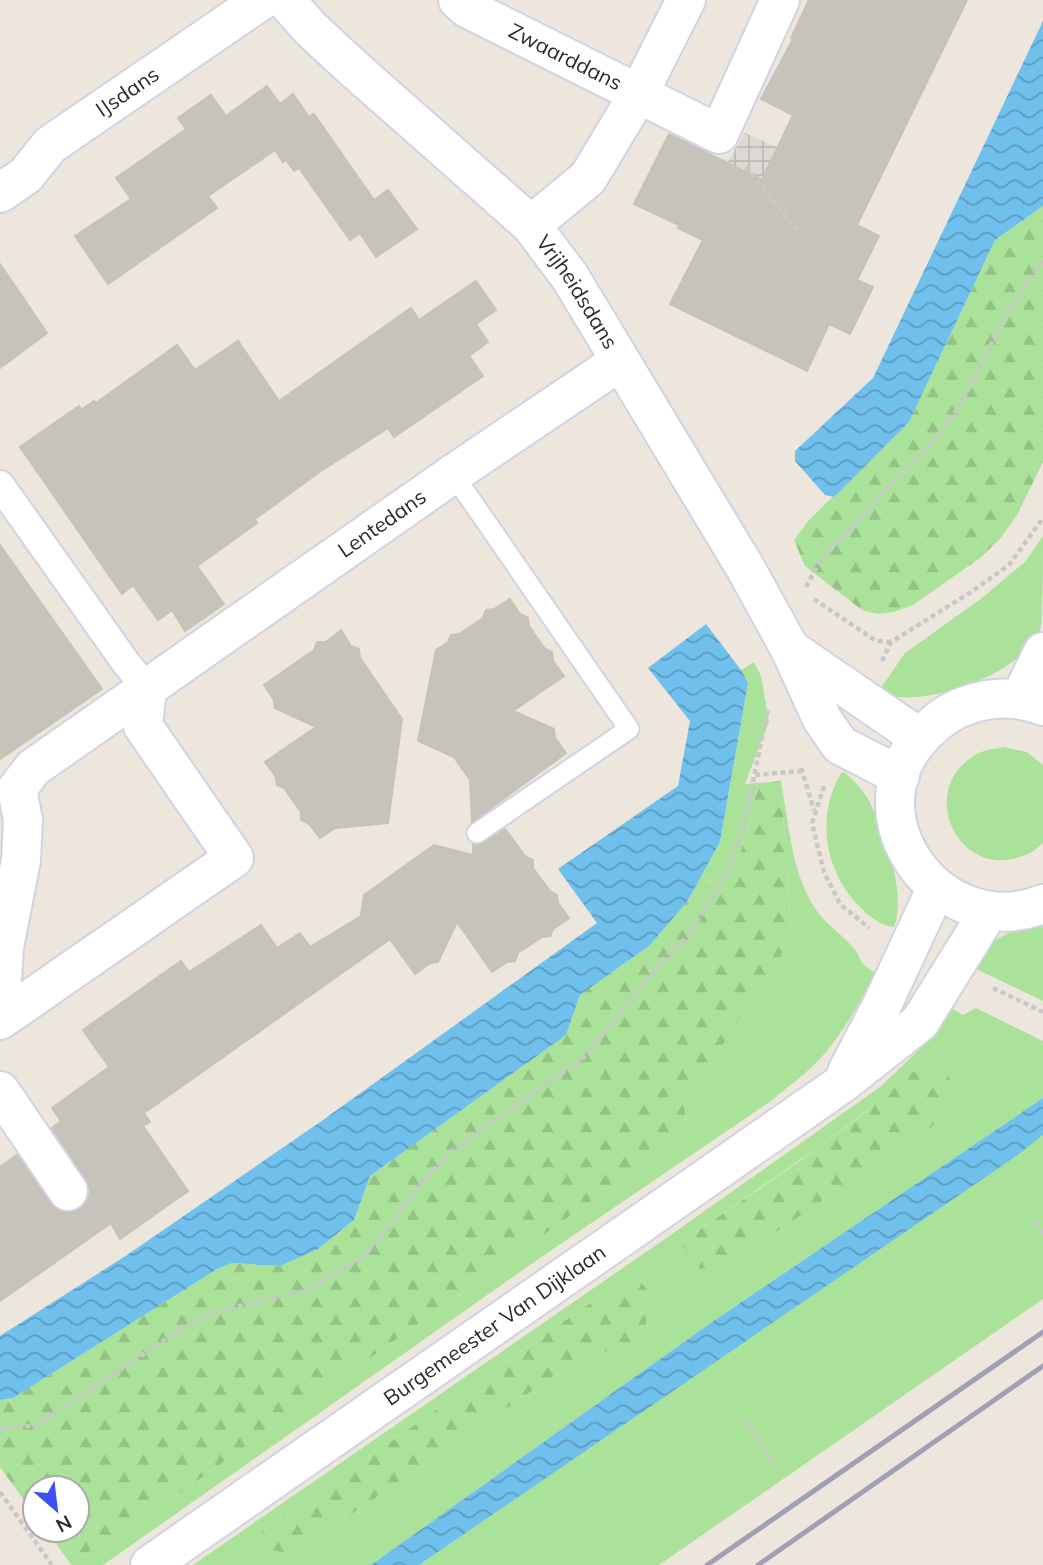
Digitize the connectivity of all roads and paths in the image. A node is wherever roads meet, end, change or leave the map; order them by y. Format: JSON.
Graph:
{"nodes":[{"id":1,"x":262,"y":0,"type":"edge"},
{"id":2,"x":285,"y":0,"type":"edge"},
{"id":3,"x":458,"y":0,"type":"edge"},
{"id":4,"x":686,"y":0,"type":"edge"},
{"id":5,"x":780,"y":0,"type":"edge"},
{"id":6,"x":639,"y":93,"type":"junction"},
{"id":7,"x":719,"y":134,"type":"junction"},
{"id":8,"x":0,"y":193,"type":"edge"},
{"id":9,"x":531,"y":225,"type":"junction"},
{"id":10,"x":800,"y":234,"type":"dead end"},
{"id":11,"x":1043,"y":261,"type":"edge"},
{"id":12,"x":620,"y":362,"type":"junction"},
{"id":13,"x":453,"y":474,"type":"junction"},
{"id":14,"x":0,"y":485,"type":"edge"},
{"id":15,"x":790,"y":649,"type":"junction"},
{"id":16,"x":1043,"y":652,"type":"edge"},
{"id":17,"x":147,"y":689,"type":"junction"},
{"id":18,"x":1031,"y":703,"type":"edge"},
{"id":19,"x":920,"y":737,"type":"junction"},
{"id":20,"x":811,"y":769,"type":"dead end"},
{"id":21,"x":755,"y":775,"type":"junction"},
{"id":22,"x":900,"y":776,"type":"junction"},
{"id":23,"x":477,"y":833,"type":"dead end"},
{"id":24,"x":936,"y":889,"type":"junction"},
{"id":25,"x":1043,"y":904,"type":"edge"},
{"id":26,"x":989,"y":911,"type":"junction"},
{"id":27,"x":0,"y":1018,"type":"edge"},
{"id":28,"x":840,"y":1085,"type":"junction"},
{"id":29,"x":0,"y":1091,"type":"edge"},
{"id":30,"x":68,"y":1191,"type":"dead end"},
{"id":31,"x":1035,"y":1223,"type":"dead end"},
{"id":32,"x":1043,"y":1234,"type":"edge"},
{"id":33,"x":746,"y":1421,"type":"dead end"},
{"id":34,"x":0,"y":1429,"type":"edge"},
{"id":35,"x":776,"y":1468,"type":"dead end"},
{"id":36,"x":0,"y":1492,"type":"edge"},
{"id":37,"x":52,"y":1565,"type":"edge"},
{"id":38,"x":150,"y":1565,"type":"edge"}],
"edges":[{"from":1,"to":8,"type":"street","name":"IJsdans"},
{"from":2,"to":9,"type":"street","name":"Vrijheidsdans"},
{"from":3,"to":6,"type":"street","name":"Zwaarddans"},
{"from":4,"to":6,"type":"street","name":"Zwaarddans"},
{"from":5,"to":7,"type":"street"},
{"from":6,"to":7,"type":"street","name":"Zwaarddans"},
{"from":6,"to":9,"type":"street","name":"Zwaarddans"},
{"from":7,"to":10,"type":"path"},
{"from":9,"to":12,"type":"street","name":"Vrijheidsdans"},
{"from":11,"to":15,"type":"path"},
{"from":12,"to":13,"type":"street","name":"Lentedans"},
{"from":12,"to":15,"type":"street","name":"Vrijheidsdans"},
{"from":13,"to":17,"type":"street","name":"Lentedans"},
{"from":13,"to":23,"type":"lane"},
{"from":14,"to":17,"type":"street"},
{"from":15,"to":19,"type":"street","name":"Vrijheidsdans"},
{"from":15,"to":21,"type":"path"},
{"from":15,"to":22,"type":"street","name":"Vrijheidsdans"},
{"from":16,"to":18,"type":"street"},
{"from":17,"to":27,"type":"street","name":"Lentedans"},
{"from":17,"to":27,"type":"street","name":"Lentedans"},
{"from":18,"to":19,"type":"street"},
{"from":19,"to":22,"type":"street"},
{"from":20,"to":21,"type":"path"},
{"from":21,"to":34,"type":"path"},
{"from":22,"to":24,"type":"street"},
{"from":24,"to":26,"type":"street"},
{"from":24,"to":28,"type":"street","name":"Burgemeester Van Dijklaan"},
{"from":25,"to":26,"type":"street"},
{"from":26,"to":28,"type":"street","name":"Burgemeester Van Dijklaan"},
{"from":28,"to":38,"type":"street","name":"Burgemeester Van Dijklaan"},
{"from":29,"to":30,"type":"street"},
{"from":31,"to":32,"type":"path"},
{"from":33,"to":35,"type":"path"},
{"from":36,"to":37,"type":"path"}]}
